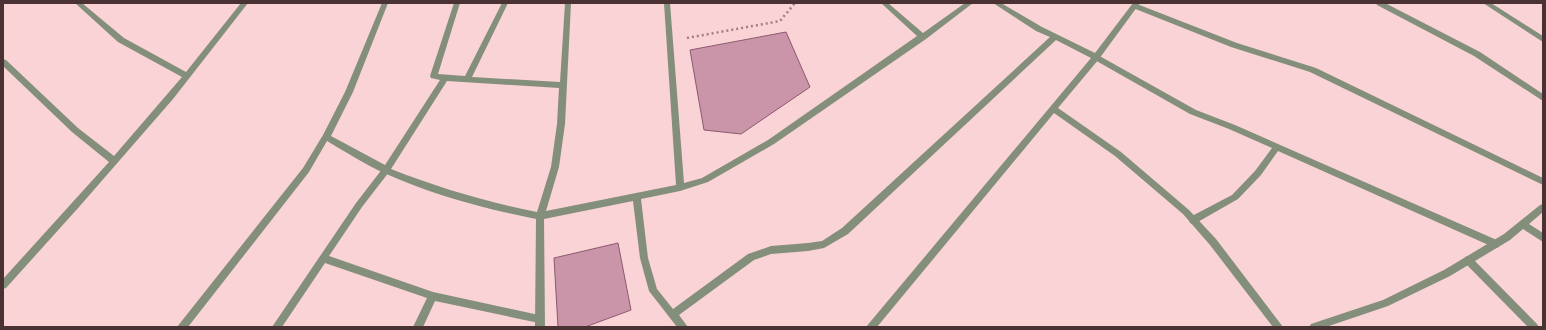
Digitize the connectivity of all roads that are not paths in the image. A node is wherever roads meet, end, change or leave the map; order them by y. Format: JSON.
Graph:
{"nodes":[{"id":1,"x":78,"y":3,"type":"edge"},
{"id":2,"x":245,"y":3,"type":"edge"},
{"id":3,"x":385,"y":3,"type":"edge"},
{"id":4,"x":457,"y":3,"type":"edge"},
{"id":5,"x":506,"y":3,"type":"edge"},
{"id":6,"x":568,"y":3,"type":"edge"},
{"id":7,"x":667,"y":3,"type":"edge"},
{"id":8,"x":884,"y":3,"type":"edge"},
{"id":9,"x":970,"y":3,"type":"edge"},
{"id":10,"x":996,"y":3,"type":"edge"},
{"id":11,"x":1379,"y":3,"type":"edge"},
{"id":12,"x":1486,"y":3,"type":"edge"},
{"id":13,"x":1136,"y":5,"type":"edge"},
{"id":14,"x":923,"y":37,"type":"junction"},
{"id":15,"x":1055,"y":37,"type":"junction"},
{"id":16,"x":1543,"y":39,"type":"edge"},
{"id":17,"x":1096,"y":57,"type":"junction"},
{"id":18,"x":3,"y":62,"type":"edge"},
{"id":19,"x":187,"y":76,"type":"junction"},
{"id":20,"x":445,"y":78,"type":"junction"},
{"id":21,"x":467,"y":80,"type":"junction"},
{"id":22,"x":563,"y":85,"type":"junction"},
{"id":23,"x":1543,"y":98,"type":"edge"},
{"id":24,"x":1054,"y":108,"type":"junction"},
{"id":25,"x":326,"y":137,"type":"junction"},
{"id":26,"x":1277,"y":147,"type":"junction"},
{"id":27,"x":114,"y":161,"type":"junction"},
{"id":28,"x":386,"y":170,"type":"junction"},
{"id":29,"x":1543,"y":182,"type":"edge"},
{"id":30,"x":680,"y":188,"type":"junction"},
{"id":31,"x":637,"y":197,"type":"junction"},
{"id":32,"x":1543,"y":207,"type":"edge"},
{"id":33,"x":540,"y":216,"type":"junction"},
{"id":34,"x":1193,"y":220,"type":"junction"},
{"id":35,"x":1522,"y":224,"type":"junction"},
{"id":36,"x":1543,"y":238,"type":"edge"},
{"id":37,"x":1496,"y":244,"type":"junction"},
{"id":38,"x":324,"y":258,"type":"junction"},
{"id":39,"x":1468,"y":260,"type":"junction"},
{"id":40,"x":3,"y":285,"type":"edge"},
{"id":41,"x":433,"y":296,"type":"junction"},
{"id":42,"x":672,"y":315,"type":"junction"},
{"id":43,"x":539,"y":323,"type":"edge"},
{"id":44,"x":182,"y":327,"type":"edge"},
{"id":45,"x":277,"y":327,"type":"edge"},
{"id":46,"x":418,"y":327,"type":"edge"},
{"id":47,"x":682,"y":327,"type":"edge"},
{"id":48,"x":871,"y":327,"type":"edge"},
{"id":49,"x":1278,"y":327,"type":"edge"},
{"id":50,"x":1314,"y":327,"type":"edge"},
{"id":51,"x":1534,"y":327,"type":"edge"}],
"edges":[{"from":1,"to":19,"type":"street"},
{"from":2,"to":19,"type":"street"},
{"from":3,"to":25,"type":"street"},
{"from":4,"to":20,"type":"street"},
{"from":5,"to":21,"type":"street"},
{"from":6,"to":22,"type":"street"},
{"from":7,"to":30,"type":"street"},
{"from":8,"to":14,"type":"street"},
{"from":9,"to":14,"type":"street"},
{"from":10,"to":15,"type":"street"},
{"from":11,"to":23,"type":"street"},
{"from":12,"to":16,"type":"street"},
{"from":13,"to":17,"type":"street"},
{"from":13,"to":29,"type":"street"},
{"from":14,"to":30,"type":"street"},
{"from":15,"to":17,"type":"street"},
{"from":15,"to":42,"type":"street"},
{"from":17,"to":24,"type":"street"},
{"from":17,"to":26,"type":"street"},
{"from":18,"to":27,"type":"street"},
{"from":19,"to":27,"type":"street"},
{"from":20,"to":21,"type":"street"},
{"from":20,"to":28,"type":"street"},
{"from":21,"to":22,"type":"street"},
{"from":22,"to":33,"type":"street"},
{"from":24,"to":34,"type":"street"},
{"from":24,"to":48,"type":"street"},
{"from":25,"to":28,"type":"street"},
{"from":25,"to":44,"type":"street"},
{"from":26,"to":34,"type":"street"},
{"from":26,"to":37,"type":"street"},
{"from":27,"to":40,"type":"street"},
{"from":28,"to":33,"type":"street"},
{"from":28,"to":38,"type":"street"},
{"from":30,"to":31,"type":"street"},
{"from":31,"to":33,"type":"street"},
{"from":31,"to":42,"type":"street"},
{"from":32,"to":35,"type":"street"},
{"from":33,"to":43,"type":"street"},
{"from":34,"to":49,"type":"street"},
{"from":35,"to":36,"type":"street"},
{"from":35,"to":37,"type":"street"},
{"from":37,"to":39,"type":"street"},
{"from":38,"to":41,"type":"street"},
{"from":38,"to":45,"type":"street"},
{"from":39,"to":50,"type":"street"},
{"from":39,"to":51,"type":"street"},
{"from":41,"to":43,"type":"street"},
{"from":41,"to":46,"type":"street"},
{"from":42,"to":47,"type":"street"}]}
